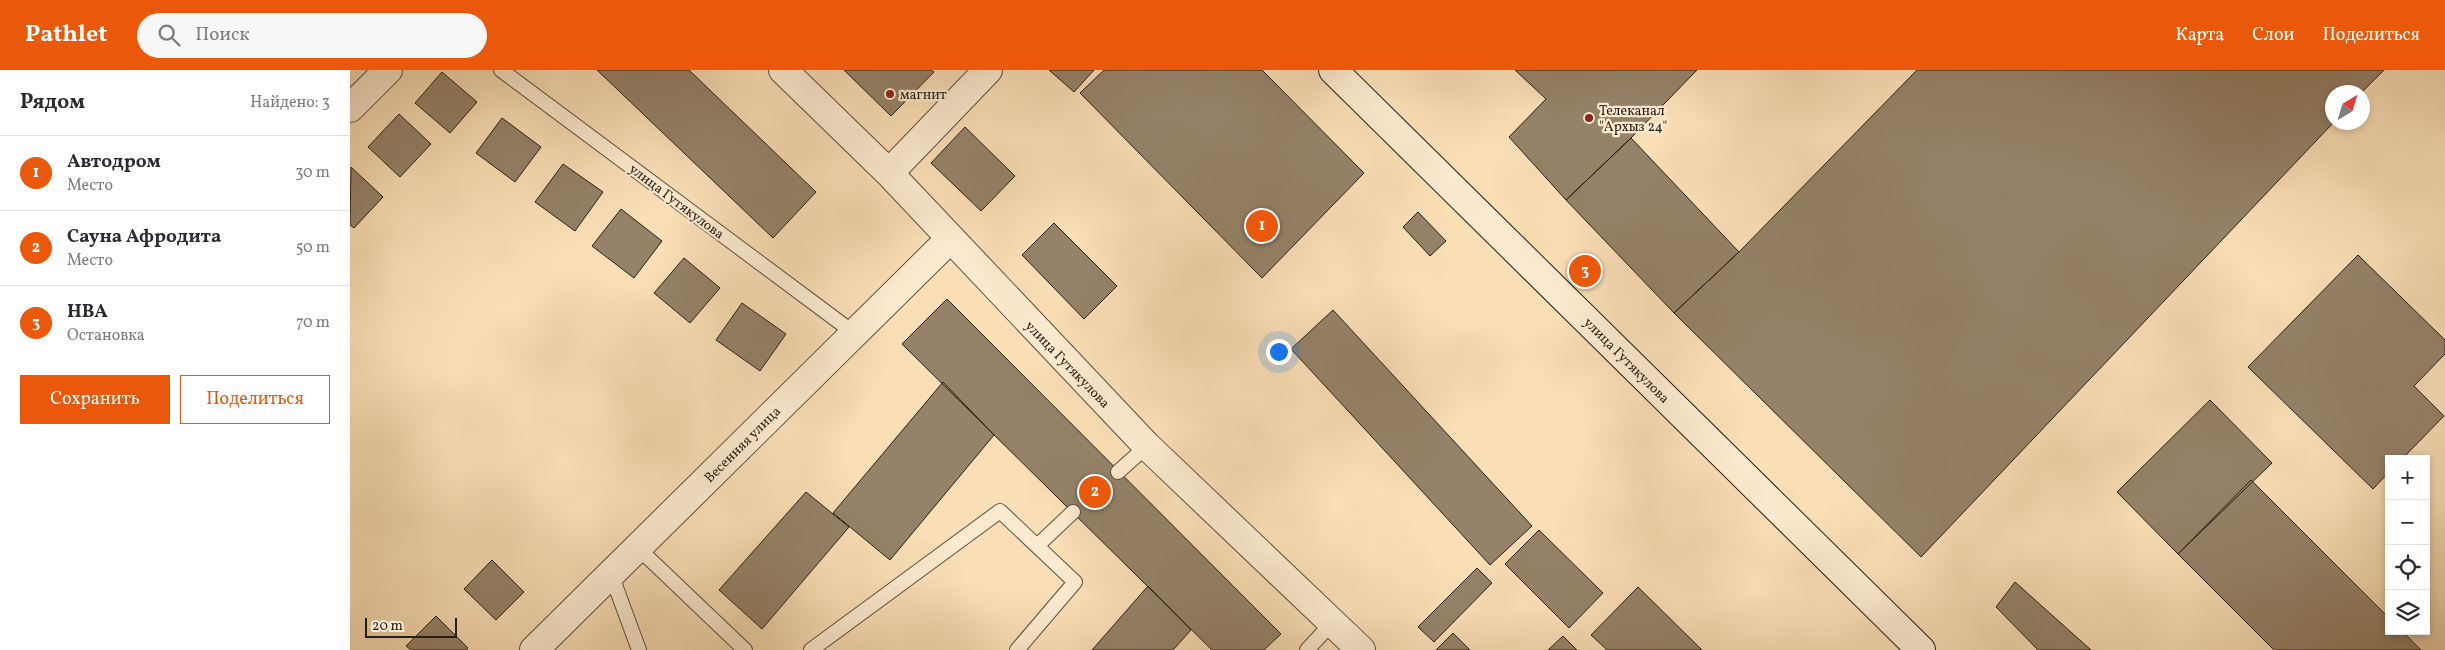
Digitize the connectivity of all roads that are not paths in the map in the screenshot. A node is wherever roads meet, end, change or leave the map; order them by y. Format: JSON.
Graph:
{"nodes":[{"id":1,"x":388,"y":70,"type":"edge"},
{"id":2,"x":501,"y":70,"type":"edge"},
{"id":3,"x":783,"y":70,"type":"edge"},
{"id":4,"x":988,"y":70,"type":"edge"},
{"id":5,"x":1333,"y":70,"type":"edge"},
{"id":6,"x":350,"y":108,"type":"edge"},
{"id":7,"x":889,"y":173,"type":"junction"},
{"id":8,"x":950,"y":239,"type":"junction"},
{"id":9,"x":854,"y":333,"type":"junction"},
{"id":10,"x":1147,"y":446,"type":"junction"},
{"id":11,"x":1118,"y":472,"type":"dead end"},
{"id":12,"x":1073,"y":512,"type":"dead end"},
{"id":13,"x":1037,"y":546,"type":"junction"},
{"id":14,"x":638,"y":548,"type":"junction"},
{"id":15,"x":611,"y":574,"type":"junction"},
{"id":16,"x":1332,"y":623,"type":"junction"},
{"id":17,"x":534,"y":650,"type":"edge"},
{"id":18,"x":638,"y":650,"type":"edge"},
{"id":19,"x":746,"y":650,"type":"edge"},
{"id":20,"x":811,"y":650,"type":"edge"},
{"id":21,"x":1017,"y":650,"type":"edge"},
{"id":22,"x":1307,"y":650,"type":"edge"},
{"id":23,"x":1361,"y":650,"type":"edge"},
{"id":24,"x":1921,"y":650,"type":"edge"}],
"edges":[{"from":1,"to":6,"type":"street"},
{"from":2,"to":9,"type":"lane","name":"улица Гутякулова"},
{"from":3,"to":7,"type":"street","name":"улица Гутякулова"},
{"from":4,"to":7,"type":"street"},
{"from":5,"to":24,"type":"street","name":"улица Гутякулова"},
{"from":7,"to":8,"type":"street","name":"улица Гутякулова"},
{"from":8,"to":9,"type":"street","name":"Весенняя улица"},
{"from":8,"to":10,"type":"street","name":"улица Гутякулова"},
{"from":9,"to":14,"type":"street","name":"Весенняя улица"},
{"from":10,"to":11,"type":"lane"},
{"from":10,"to":16,"type":"street","name":"улица Гутякулова"},
{"from":12,"to":13,"type":"lane"},
{"from":13,"to":20,"type":"lane"},
{"from":13,"to":21,"type":"lane"},
{"from":14,"to":15,"type":"street","name":"Весенняя улица"},
{"from":14,"to":19,"type":"lane"},
{"from":15,"to":17,"type":"street","name":"Весенняя улица"},
{"from":15,"to":18,"type":"lane"},
{"from":16,"to":22,"type":"lane"},
{"from":16,"to":23,"type":"street","name":"улица Гутякулова"}]}
